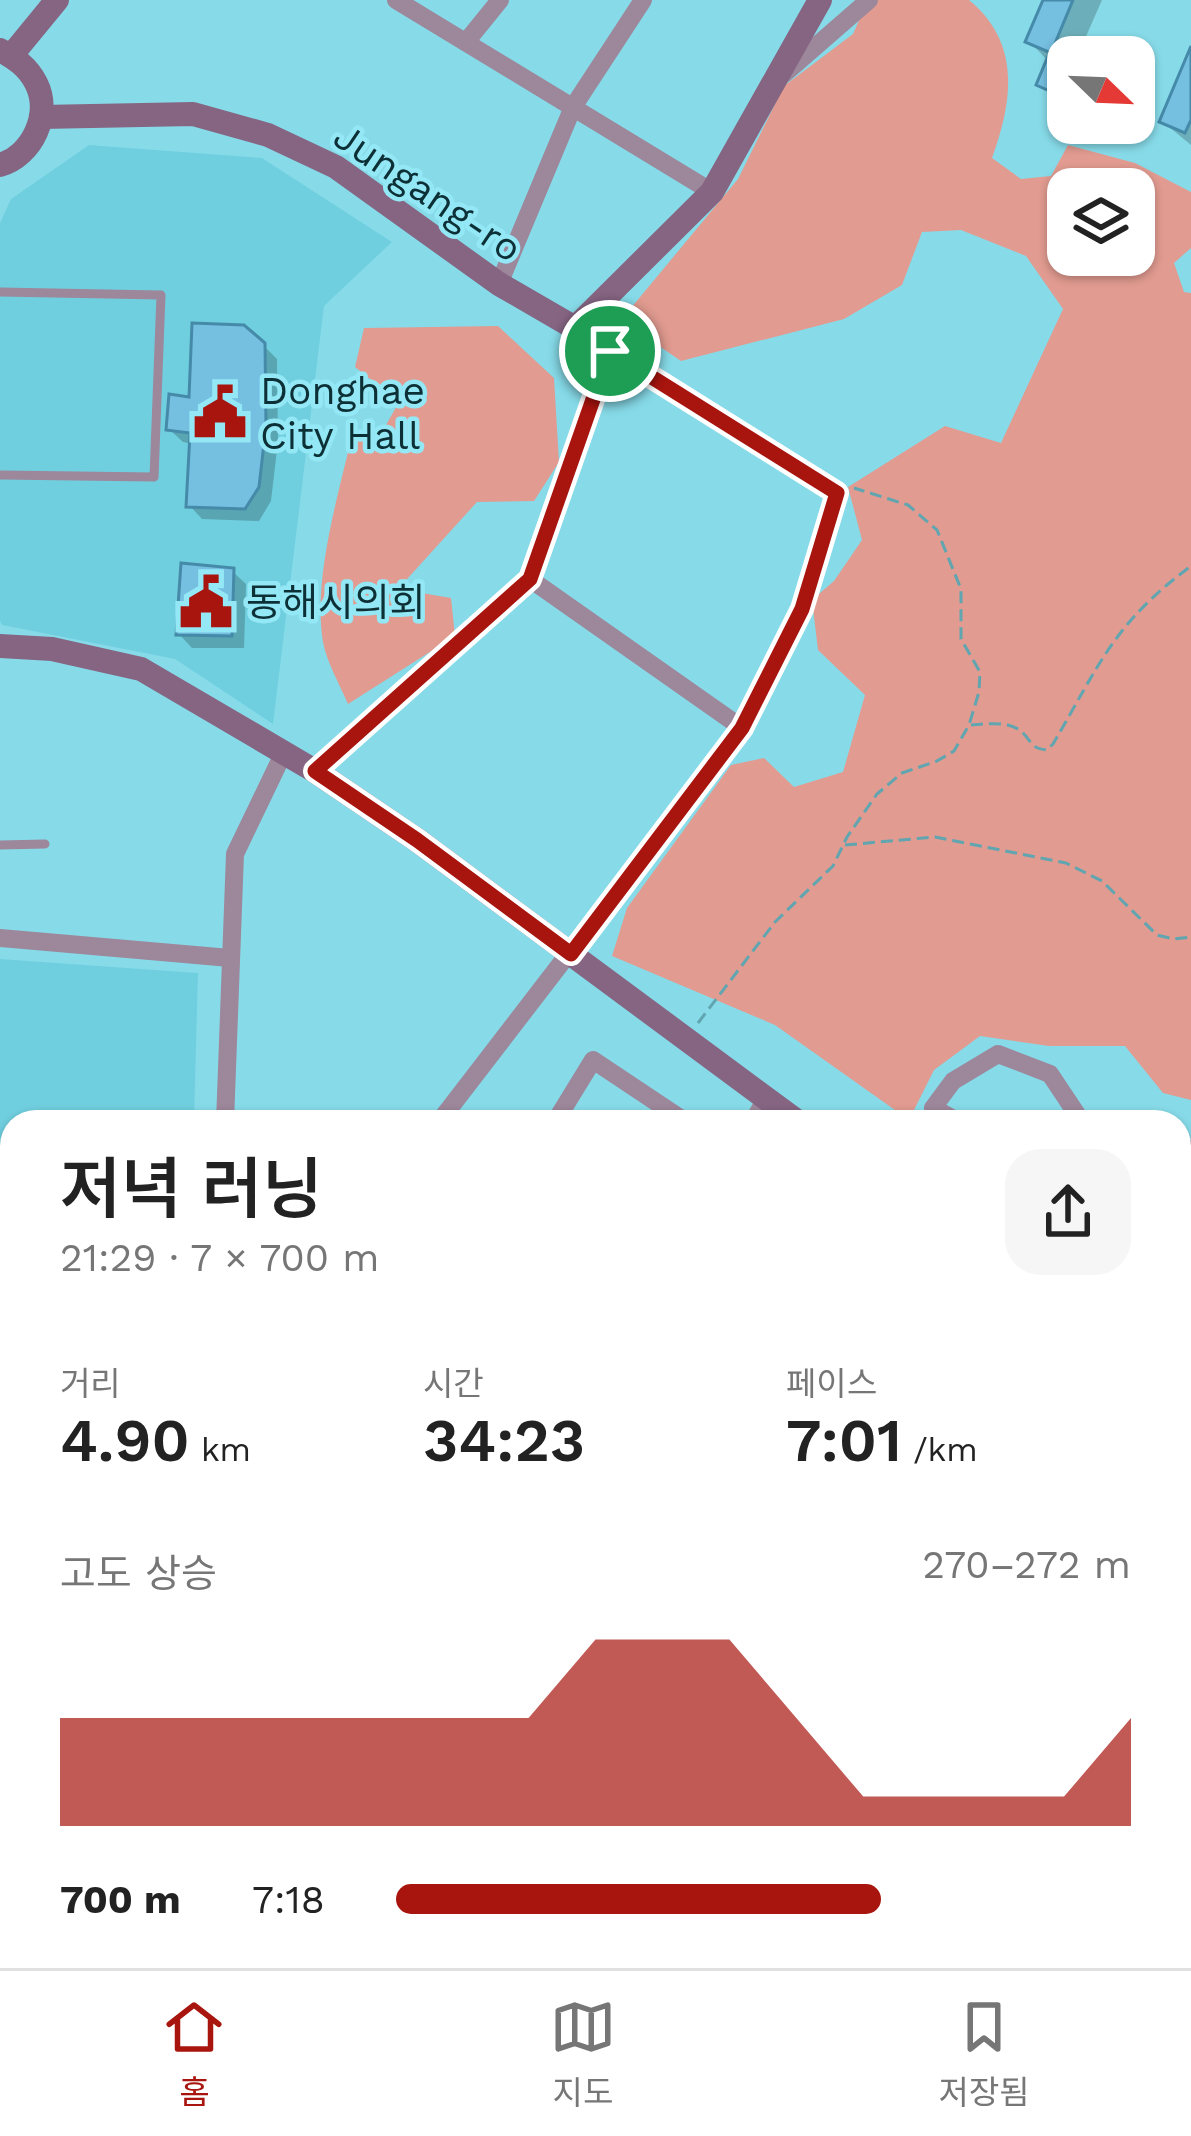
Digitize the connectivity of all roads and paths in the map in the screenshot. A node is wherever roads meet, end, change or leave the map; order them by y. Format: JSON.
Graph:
{"nodes":[{"id":1,"x":57,"y":0,"type":"edge"},
{"id":2,"x":396,"y":0,"type":"edge"},
{"id":3,"x":500,"y":0,"type":"edge"},
{"id":4,"x":643,"y":0,"type":"edge"},
{"id":5,"x":820,"y":0,"type":"edge"},
{"id":6,"x":869,"y":0,"type":"edge"},
{"id":7,"x":466,"y":42,"type":"junction"},
{"id":8,"x":6,"y":53,"type":"edge"},
{"id":9,"x":772,"y":85,"type":"junction"},
{"id":10,"x":573,"y":107,"type":"junction"},
{"id":11,"x":41,"y":117,"type":"junction"},
{"id":12,"x":0,"y":165,"type":"edge"},
{"id":13,"x":712,"y":192,"type":"junction"},
{"id":14,"x":499,"y":284,"type":"junction"},
{"id":15,"x":0,"y":292,"type":"edge"},
{"id":16,"x":575,"y":328,"type":"junction"},
{"id":17,"x":610,"y":351,"type":"junction"},
{"id":18,"x":0,"y":475,"type":"edge"},
{"id":19,"x":828,"y":487,"type":"junction"},
{"id":20,"x":1191,"y":566,"type":"edge"},
{"id":21,"x":530,"y":579,"type":"junction"},
{"id":22,"x":0,"y":646,"type":"edge"},
{"id":23,"x":969,"y":725,"type":"junction"},
{"id":24,"x":742,"y":728,"type":"junction"},
{"id":25,"x":284,"y":752,"type":"junction"},
{"id":26,"x":315,"y":771,"type":"junction"},
{"id":27,"x":0,"y":844,"type":"edge"},
{"id":28,"x":45,"y":844,"type":"dead end"},
{"id":29,"x":844,"y":845,"type":"junction"},
{"id":30,"x":0,"y":938,"type":"edge"},
{"id":31,"x":1191,"y":938,"type":"edge"},
{"id":32,"x":571,"y":954,"type":"junction"},
{"id":33,"x":230,"y":958,"type":"junction"},
{"id":34,"x":687,"y":1039,"type":"junction"},
{"id":35,"x":766,"y":1098,"type":"junction"},
{"id":36,"x":225,"y":1110,"type":"edge"},
{"id":37,"x":448,"y":1110,"type":"edge"},
{"id":38,"x":562,"y":1110,"type":"edge"},
{"id":39,"x":656,"y":1110,"type":"edge"},
{"id":40,"x":760,"y":1110,"type":"edge"},
{"id":41,"x":782,"y":1110,"type":"edge"},
{"id":42,"x":932,"y":1110,"type":"edge"},
{"id":43,"x":1074,"y":1110,"type":"edge"}],
"edges":[{"from":1,"to":8,"type":"street"},
{"from":2,"to":7,"type":"street"},
{"from":3,"to":7,"type":"street"},
{"from":4,"to":10,"type":"street"},
{"from":5,"to":9,"type":"street"},
{"from":6,"to":9,"type":"street"},
{"from":7,"to":10,"type":"street"},
{"from":8,"to":11,"type":"street"},
{"from":9,"to":13,"type":"street"},
{"from":10,"to":13,"type":"street"},
{"from":10,"to":14,"type":"street"},
{"from":11,"to":12,"type":"street"},
{"from":11,"to":14,"type":"street","name":"Jungang-ro"},
{"from":13,"to":16,"type":"street"},
{"from":14,"to":16,"type":"street","name":"Jungang-ro"},
{"from":15,"to":18,"type":"lane"},
{"from":16,"to":17,"type":"street"},
{"from":17,"to":19,"type":"street"},
{"from":17,"to":21,"type":"street"},
{"from":19,"to":23,"type":"path"},
{"from":19,"to":24,"type":"street"},
{"from":20,"to":23,"type":"path"},
{"from":21,"to":24,"type":"street"},
{"from":21,"to":26,"type":"street"},
{"from":22,"to":25,"type":"street"},
{"from":23,"to":29,"type":"path"},
{"from":24,"to":32,"type":"street"},
{"from":25,"to":26,"type":"street"},
{"from":25,"to":33,"type":"street"},
{"from":26,"to":32,"type":"street"},
{"from":27,"to":28,"type":"lane"},
{"from":29,"to":31,"type":"path"},
{"from":29,"to":34,"type":"path"},
{"from":30,"to":33,"type":"street"},
{"from":32,"to":34,"type":"street"},
{"from":32,"to":37,"type":"street"},
{"from":33,"to":36,"type":"street"},
{"from":34,"to":35,"type":"street"},
{"from":35,"to":40,"type":"street"},
{"from":35,"to":41,"type":"street"},
{"from":38,"to":39,"type":"street"},
{"from":42,"to":43,"type":"street"}]}
